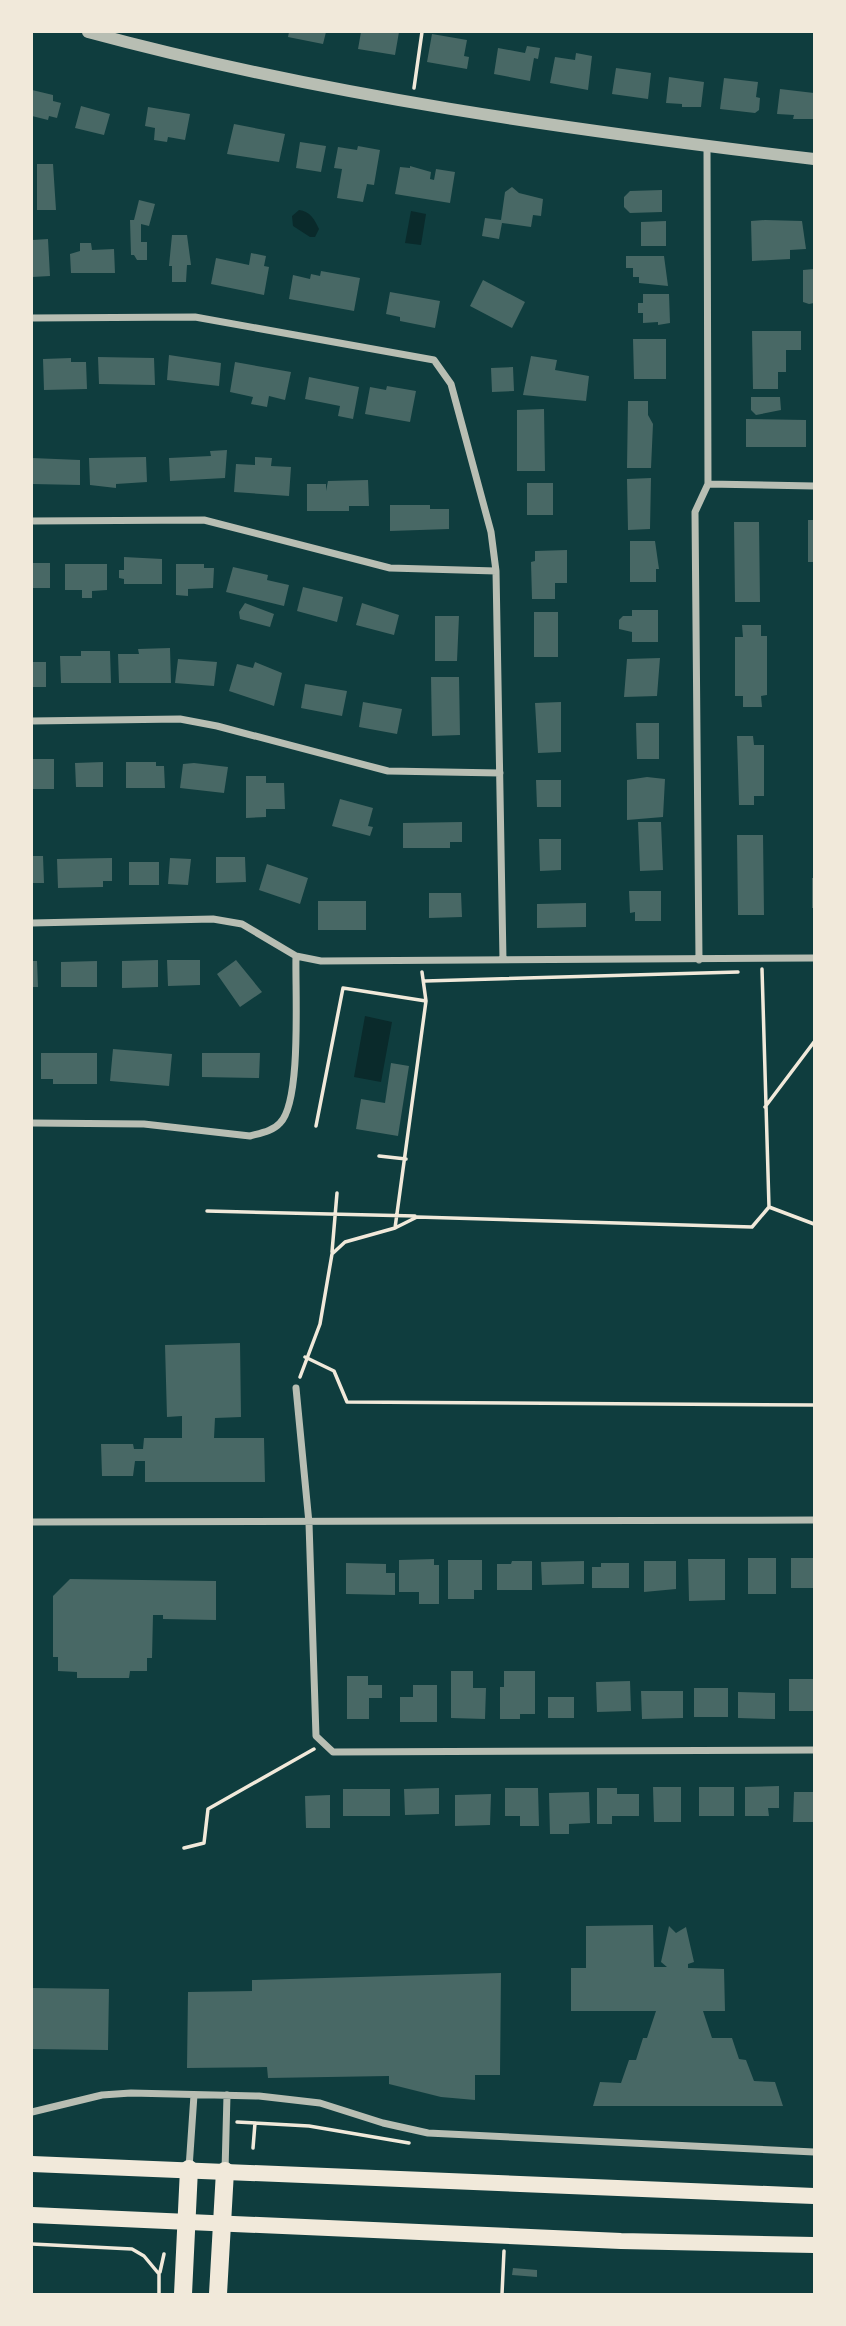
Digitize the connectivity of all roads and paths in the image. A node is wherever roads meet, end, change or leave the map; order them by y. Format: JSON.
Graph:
{"nodes":[{"id":1,"x":88,"y":32,"type":"edge"},
{"id":2,"x":422,"y":32,"type":"edge"},
{"id":3,"x":413,"y":100,"type":"junction"},
{"id":4,"x":707,"y":146,"type":"junction"},
{"id":5,"x":814,"y":159,"type":"edge"},
{"id":6,"x":32,"y":318,"type":"edge"},
{"id":7,"x":708,"y":484,"type":"junction"},
{"id":8,"x":814,"y":486,"type":"edge"},
{"id":9,"x":32,"y":521,"type":"edge"},
{"id":10,"x":496,"y":571,"type":"junction"},
{"id":11,"x":32,"y":721,"type":"edge"},
{"id":12,"x":500,"y":773,"type":"junction"},
{"id":13,"x":32,"y":923,"type":"edge"},
{"id":14,"x":296,"y":956,"type":"junction"},
{"id":15,"x":814,"y":958,"type":"edge"},
{"id":16,"x":419,"y":960,"type":"junction"},
{"id":17,"x":503,"y":960,"type":"junction"},
{"id":18,"x":699,"y":960,"type":"junction"},
{"id":19,"x":762,"y":960,"type":"junction"},
{"id":20,"x":748,"y":972,"type":"dead end"},
{"id":21,"x":425,"y":981,"type":"junction"},
{"id":22,"x":426,"y":1001,"type":"junction"},
{"id":23,"x":814,"y":1042,"type":"edge"},
{"id":24,"x":764,"y":1108,"type":"junction"},
{"id":25,"x":32,"y":1124,"type":"edge"},
{"id":26,"x":316,"y":1126,"type":"dead end"},
{"id":27,"x":379,"y":1156,"type":"dead end"},
{"id":28,"x":406,"y":1159,"type":"junction"},
{"id":29,"x":337,"y":1193,"type":"dead end"},
{"id":30,"x":769,"y":1207,"type":"junction"},
{"id":31,"x":207,"y":1211,"type":"dead end"},
{"id":32,"x":333,"y":1215,"type":"junction"},
{"id":33,"x":397,"y":1215,"type":"junction"},
{"id":34,"x":418,"y":1217,"type":"junction"},
{"id":35,"x":814,"y":1224,"type":"edge"},
{"id":36,"x":395,"y":1228,"type":"junction"},
{"id":37,"x":332,"y":1254,"type":"junction"},
{"id":38,"x":305,"y":1357,"type":"junction"},
{"id":39,"x":296,"y":1388,"type":"joint"},
{"id":40,"x":814,"y":1405,"type":"edge"},
{"id":41,"x":814,"y":1520,"type":"edge"},
{"id":42,"x":32,"y":1522,"type":"edge"},
{"id":43,"x":309,"y":1523,"type":"junction"},
{"id":44,"x":322,"y":1745,"type":"junction"},
{"id":45,"x":814,"y":1750,"type":"edge"},
{"id":46,"x":184,"y":1848,"type":"dead end"},
{"id":47,"x":194,"y":2095,"type":"junction"},
{"id":48,"x":227,"y":2095,"type":"junction"},
{"id":49,"x":32,"y":2112,"type":"edge"},
{"id":50,"x":255,"y":2123,"type":"dead end"},
{"id":51,"x":253,"y":2148,"type":"dead end"},
{"id":52,"x":814,"y":2151,"type":"edge"},
{"id":53,"x":32,"y":2164,"type":"edge"},
{"id":54,"x":189,"y":2169,"type":"junction"},
{"id":55,"x":225,"y":2171,"type":"junction"},
{"id":56,"x":814,"y":2196,"type":"edge"},
{"id":57,"x":32,"y":2215,"type":"edge"},
{"id":58,"x":185,"y":2221,"type":"junction"},
{"id":59,"x":222,"y":2223,"type":"junction"},
{"id":60,"x":504,"y":2235,"type":"junction"},
{"id":61,"x":32,"y":2244,"type":"edge"},
{"id":62,"x":814,"y":2245,"type":"edge"},
{"id":63,"x":164,"y":2254,"type":"dead end"},
{"id":64,"x":159,"y":2274,"type":"junction"},
{"id":65,"x":159,"y":2294,"type":"edge"},
{"id":66,"x":183,"y":2294,"type":"edge"},
{"id":67,"x":218,"y":2294,"type":"edge"},
{"id":68,"x":502,"y":2294,"type":"edge"}],
"edges":[{"from":1,"to":3,"type":"street"},
{"from":2,"to":3,"type":"path"},
{"from":3,"to":4,"type":"street"},
{"from":4,"to":5,"type":"street"},
{"from":4,"to":7,"type":"street"},
{"from":6,"to":10,"type":"street"},
{"from":7,"to":8,"type":"street"},
{"from":7,"to":18,"type":"street"},
{"from":9,"to":10,"type":"street"},
{"from":10,"to":12,"type":"street"},
{"from":11,"to":12,"type":"street"},
{"from":12,"to":17,"type":"street"},
{"from":13,"to":14,"type":"street"},
{"from":14,"to":16,"type":"street"},
{"from":14,"to":25,"type":"street"},
{"from":15,"to":19,"type":"street"},
{"from":16,"to":17,"type":"street"},
{"from":16,"to":21,"type":"path"},
{"from":17,"to":18,"type":"street"},
{"from":18,"to":19,"type":"street"},
{"from":19,"to":24,"type":"path"},
{"from":20,"to":21,"type":"path"},
{"from":21,"to":22,"type":"path"},
{"from":22,"to":26,"type":"path"},
{"from":22,"to":28,"type":"path"},
{"from":23,"to":24,"type":"path"},
{"from":24,"to":30,"type":"path"},
{"from":27,"to":28,"type":"path"},
{"from":28,"to":33,"type":"path"},
{"from":29,"to":32,"type":"path"},
{"from":30,"to":34,"type":"path"},
{"from":30,"to":35,"type":"path"},
{"from":31,"to":32,"type":"path"},
{"from":32,"to":33,"type":"path"},
{"from":32,"to":37,"type":"path"},
{"from":33,"to":34,"type":"path"},
{"from":33,"to":36,"type":"path"},
{"from":34,"to":36,"type":"path"},
{"from":36,"to":37,"type":"path"},
{"from":37,"to":38,"type":"path"},
{"from":38,"to":39,"type":"path"},
{"from":38,"to":40,"type":"path"},
{"from":39,"to":43,"type":"street"},
{"from":41,"to":43,"type":"street"},
{"from":42,"to":43,"type":"street"},
{"from":43,"to":44,"type":"street"},
{"from":44,"to":45,"type":"street"},
{"from":44,"to":46,"type":"path"},
{"from":47,"to":48,"type":"street"},
{"from":47,"to":49,"type":"street"},
{"from":47,"to":54,"type":"street"},
{"from":48,"to":52,"type":"street"},
{"from":48,"to":55,"type":"street"},
{"from":50,"to":51,"type":"path"},
{"from":53,"to":54,"type":"main road"},
{"from":54,"to":55,"type":"main road"},
{"from":54,"to":58,"type":"highway"},
{"from":55,"to":56,"type":"main road"},
{"from":55,"to":59,"type":"highway"},
{"from":57,"to":58,"type":"main road"},
{"from":58,"to":59,"type":"main road"},
{"from":58,"to":66,"type":"highway"},
{"from":59,"to":60,"type":"main road"},
{"from":59,"to":67,"type":"highway"},
{"from":60,"to":62,"type":"main road"},
{"from":60,"to":68,"type":"path"},
{"from":61,"to":64,"type":"path"},
{"from":63,"to":64,"type":"path"},
{"from":64,"to":65,"type":"path"}]}
